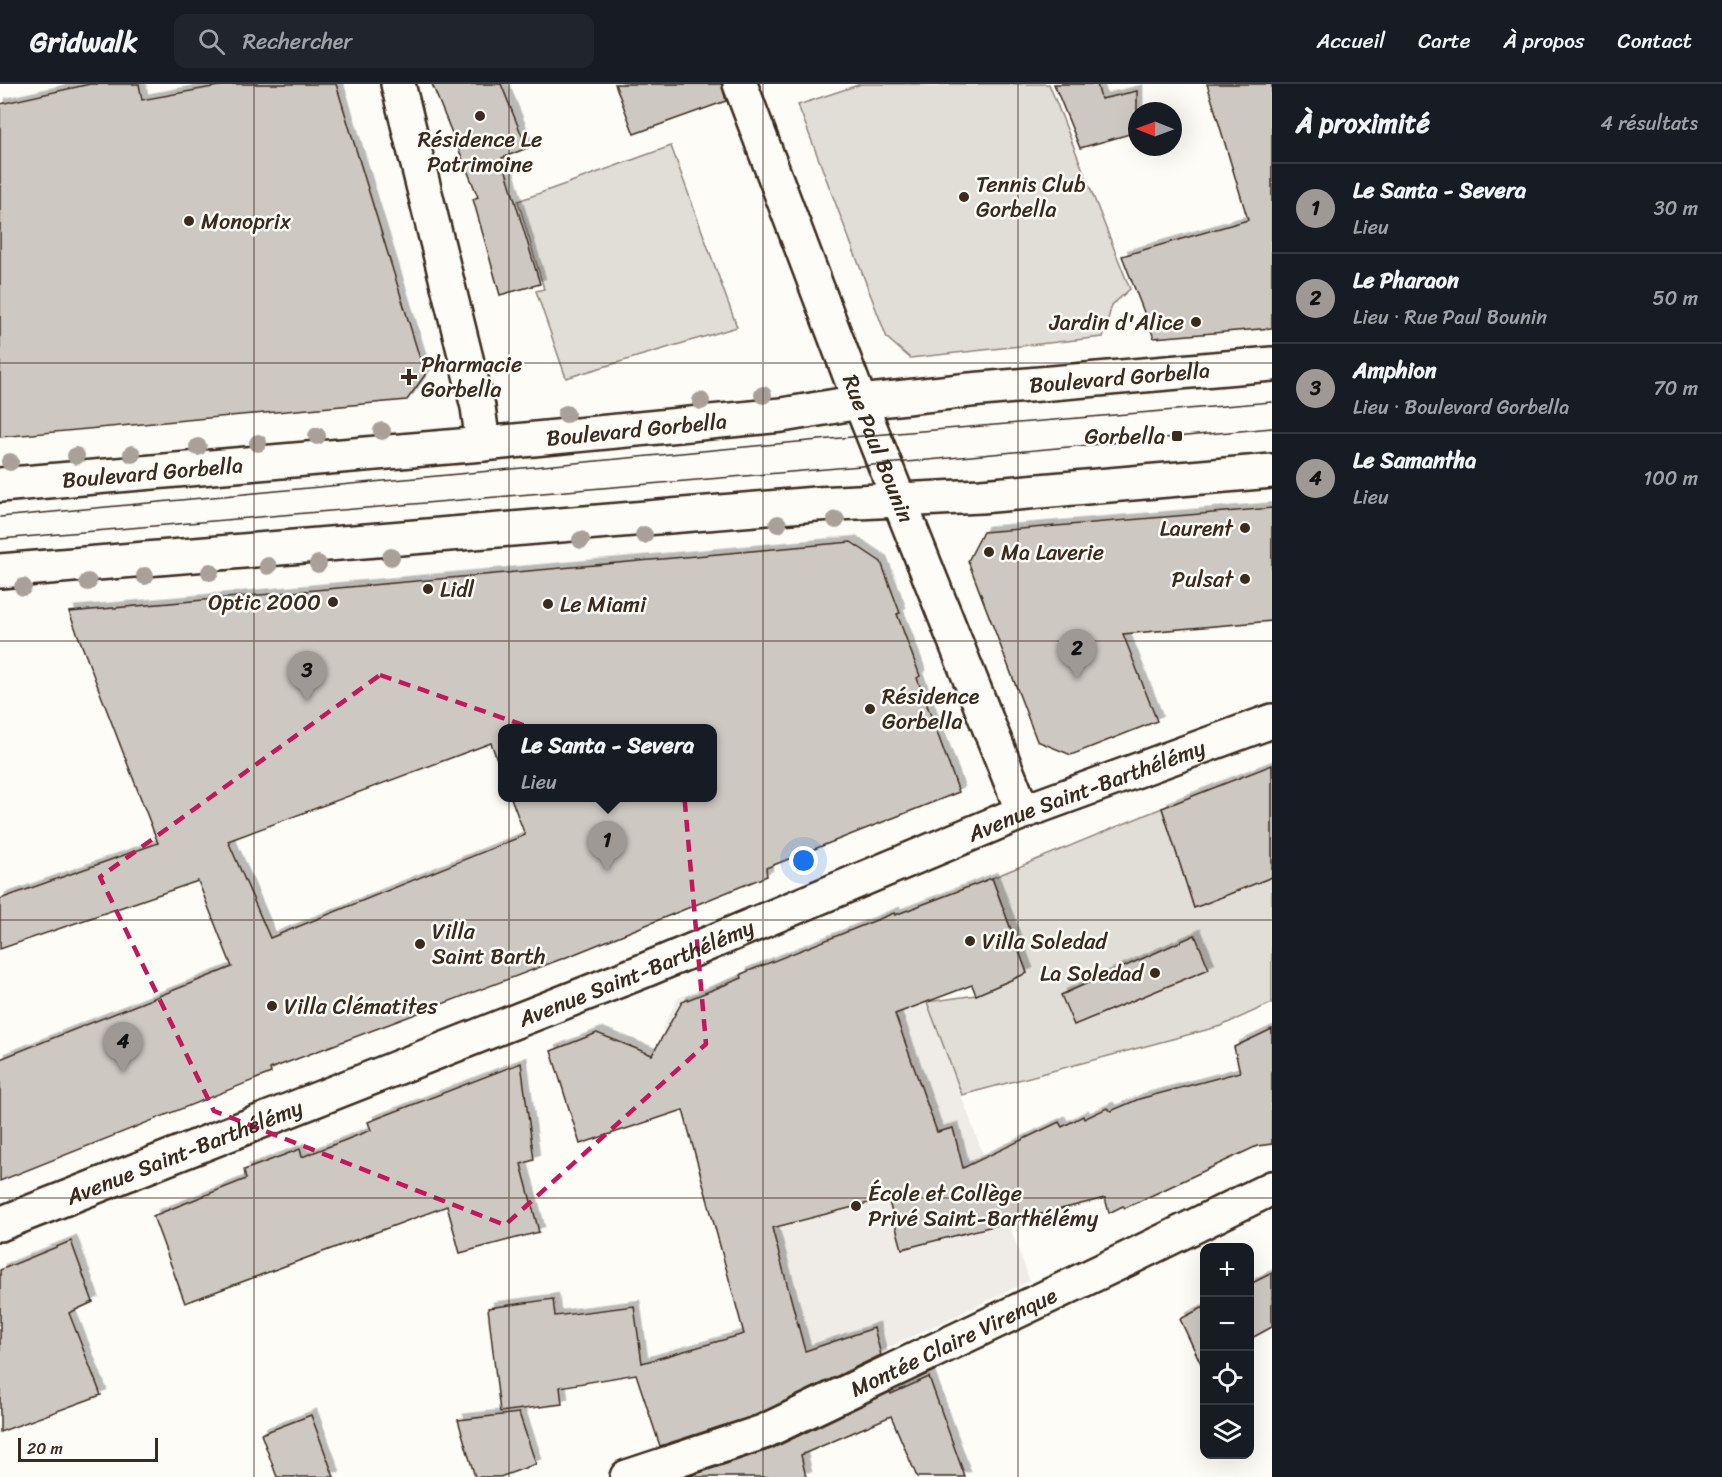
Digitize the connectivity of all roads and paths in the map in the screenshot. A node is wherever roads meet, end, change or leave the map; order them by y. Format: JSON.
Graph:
{"nodes":[{"id":1,"x":398,"y":84,"type":"edge"},
{"id":2,"x":740,"y":84,"type":"edge"},
{"id":3,"x":1272,"y":364,"type":"edge"},
{"id":4,"x":860,"y":402,"type":"junction"},
{"id":5,"x":483,"y":444,"type":"junction"},
{"id":6,"x":1272,"y":471,"type":"edge"},
{"id":7,"x":0,"y":485,"type":"edge"},
{"id":8,"x":899,"y":499,"type":"junction"},
{"id":9,"x":0,"y":571,"type":"edge"},
{"id":10,"x":1272,"y":721,"type":"edge"},
{"id":11,"x":1023,"y":812,"type":"junction"},
{"id":12,"x":1272,"y":1188,"type":"edge"},
{"id":13,"x":0,"y":1224,"type":"edge"},
{"id":14,"x":627,"y":1477,"type":"edge"}],
"edges":[{"from":1,"to":5,"type":"street"},
{"from":2,"to":4,"type":"street","name":"Rue Paul Bounin"},
{"from":3,"to":4,"type":"street","name":"Boulevard Gorbella"},
{"from":4,"to":5,"type":"street","name":"Boulevard Gorbella"},
{"from":4,"to":8,"type":"street","name":"Rue Paul Bounin"},
{"from":5,"to":7,"type":"street","name":"Boulevard Gorbella"},
{"from":6,"to":8,"type":"street"},
{"from":8,"to":9,"type":"street"},
{"from":8,"to":11,"type":"street","name":"Rue Paul Bounin"},
{"from":10,"to":11,"type":"street","name":"Avenue Saint-Barthélémy"},
{"from":11,"to":13,"type":"street","name":"Avenue Saint-Barthélémy"},
{"from":12,"to":14,"type":"street","name":"Montée Claire Virenque"}]}
